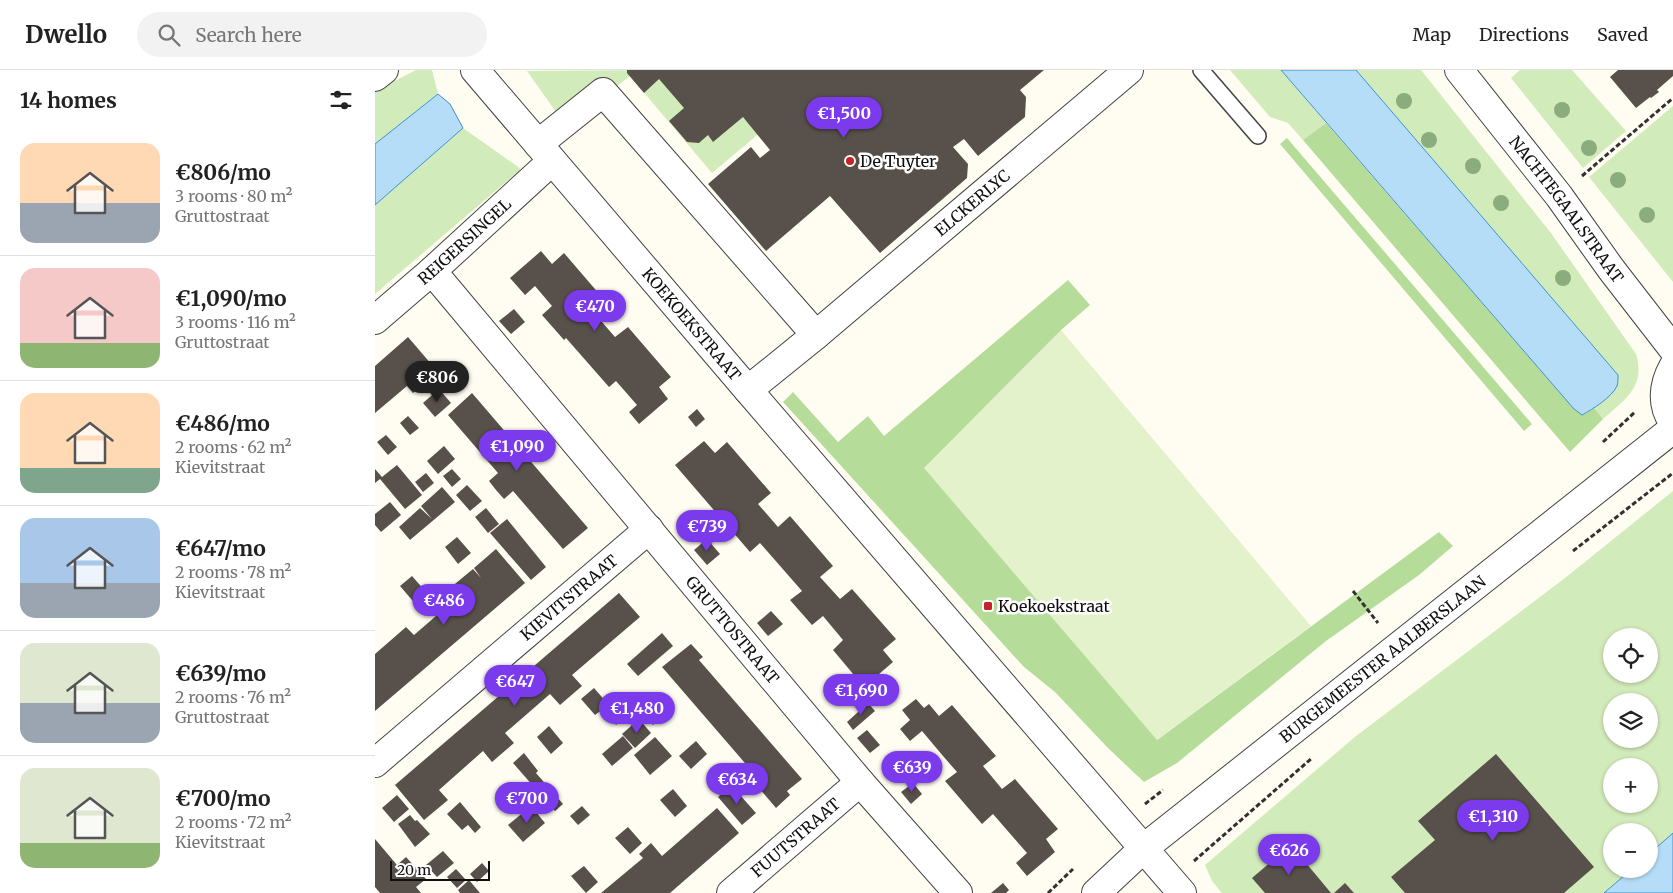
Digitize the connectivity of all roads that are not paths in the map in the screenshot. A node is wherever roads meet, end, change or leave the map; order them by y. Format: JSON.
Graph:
{"nodes":[{"id":1,"x":384,"y":70,"type":"edge"},
{"id":2,"x":475,"y":70,"type":"edge"},
{"id":3,"x":1129,"y":70,"type":"edge"},
{"id":4,"x":1201,"y":70,"type":"edge"},
{"id":5,"x":1459,"y":70,"type":"edge"},
{"id":6,"x":375,"y":77,"type":"edge"},
{"id":7,"x":1258,"y":136,"type":"dead end"},
{"id":8,"x":545,"y":153,"type":"junction"},
{"id":9,"x":432,"y":271,"type":"junction"},
{"id":10,"x":375,"y":320,"type":"edge"},
{"id":11,"x":816,"y":335,"type":"junction"},
{"id":12,"x":1673,"y":349,"type":"edge"},
{"id":13,"x":1673,"y":368,"type":"edge"},
{"id":14,"x":748,"y":390,"type":"junction"},
{"id":15,"x":1673,"y":422,"type":"edge"},
{"id":16,"x":1673,"y":429,"type":"edge"},
{"id":17,"x":649,"y":529,"type":"junction"},
{"id":18,"x":375,"y":763,"type":"edge"},
{"id":19,"x":860,"y":782,"type":"junction"},
{"id":20,"x":1144,"y":848,"type":"junction"},
{"id":21,"x":1177,"y":887,"type":"edge"},
{"id":22,"x":731,"y":893,"type":"edge"},
{"id":23,"x":958,"y":893,"type":"edge"},
{"id":24,"x":1096,"y":893,"type":"edge"}],
"edges":[{"from":1,"to":6,"type":"street"},
{"from":2,"to":8,"type":"street","name":"KOEKOEKSTRAAT"},
{"from":3,"to":11,"type":"street","name":"ELCKERLYC"},
{"from":4,"to":7,"type":"lane"},
{"from":5,"to":12,"type":"street","name":"NACHTEGAALSTRAAT"},
{"from":8,"to":9,"type":"street","name":"REIGERSINGEL"},
{"from":8,"to":11,"type":"street"},
{"from":8,"to":14,"type":"street","name":"KOEKOEKSTRAAT"},
{"from":9,"to":10,"type":"street","name":"REIGERSINGEL"},
{"from":9,"to":17,"type":"street","name":"GRUTTOSTRAAT"},
{"from":11,"to":14,"type":"street","name":"ELCKERLYC"},
{"from":13,"to":15,"type":"street"},
{"from":14,"to":20,"type":"street","name":"KOEKOEKSTRAAT"},
{"from":16,"to":20,"type":"street","name":"BURGEMEESTER AALBERSLAAN"},
{"from":17,"to":18,"type":"street","name":"KIEVITSTRAAT"},
{"from":17,"to":19,"type":"street","name":"GRUTTOSTRAAT"},
{"from":19,"to":22,"type":"street","name":"FUUTSTRAAT"},
{"from":19,"to":23,"type":"street","name":"GRUTTOSTRAAT"},
{"from":20,"to":21,"type":"street","name":"KOEKOEKSTRAAT"},
{"from":20,"to":24,"type":"street","name":"BURGEMEESTER AALBERSLAAN"}]}
